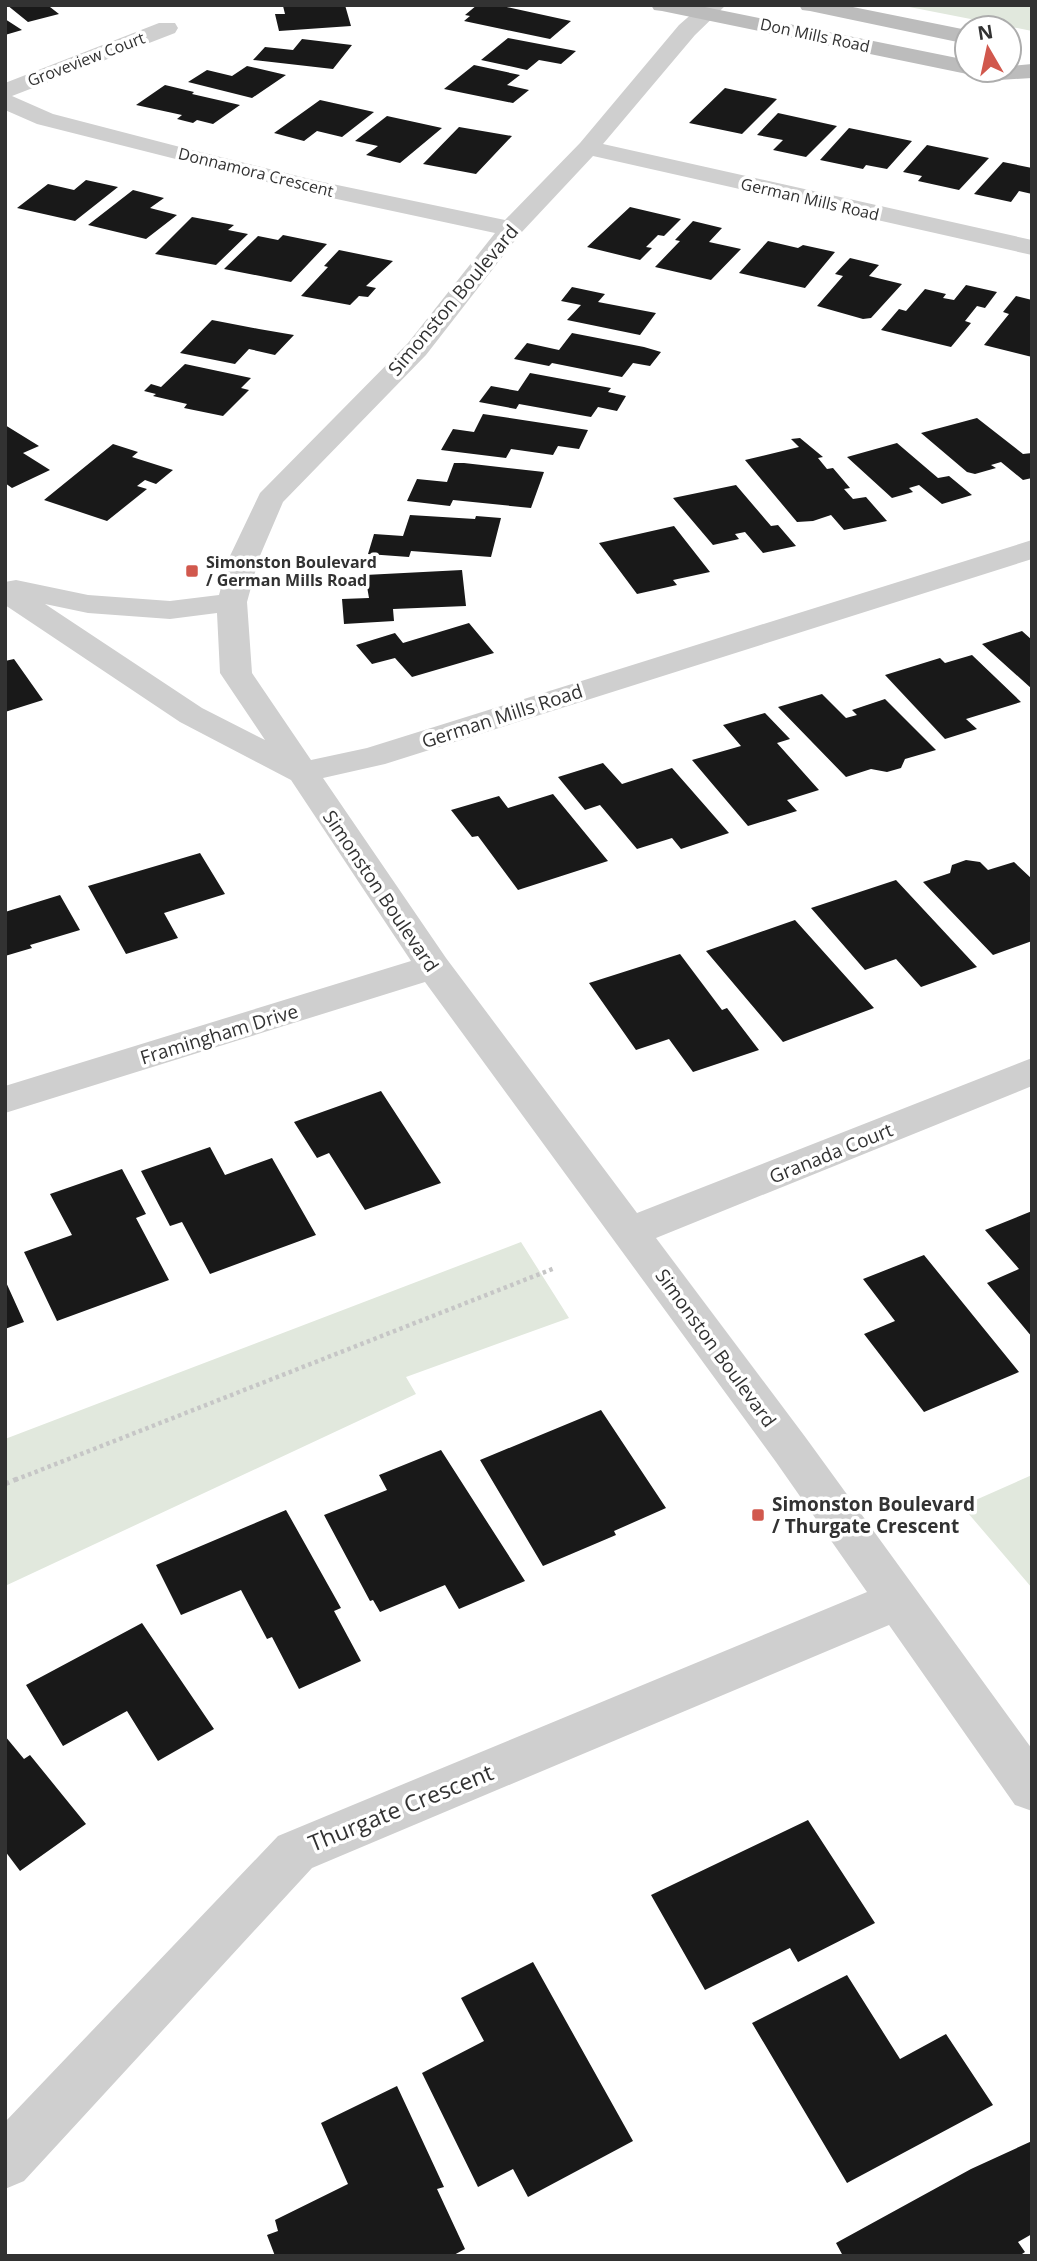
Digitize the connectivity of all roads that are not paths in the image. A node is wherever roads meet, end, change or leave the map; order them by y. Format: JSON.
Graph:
{"nodes":[{"id":1,"x":662,"y":5,"type":"edge"},
{"id":2,"x":810,"y":5,"type":"edge"},
{"id":3,"x":711,"y":9,"type":"edge"},
{"id":4,"x":167,"y":28,"type":"dead end"},
{"id":5,"x":953,"y":34,"type":"edge"},
{"id":6,"x":953,"y":64,"type":"edge"},
{"id":7,"x":5,"y":91,"type":"edge"},
{"id":8,"x":5,"y":101,"type":"edge"},
{"id":9,"x":588,"y":148,"type":"junction"},
{"id":10,"x":511,"y":229,"type":"junction"},
{"id":11,"x":1032,"y":248,"type":"edge"},
{"id":12,"x":1032,"y":550,"type":"edge"},
{"id":13,"x":5,"y":589,"type":"edge"},
{"id":14,"x":232,"y":602,"type":"junction"},
{"id":15,"x":301,"y":772,"type":"junction"},
{"id":16,"x":433,"y":967,"type":"junction"},
{"id":17,"x":1032,"y":1072,"type":"edge"},
{"id":18,"x":5,"y":1100,"type":"edge"},
{"id":19,"x":630,"y":1232,"type":"junction"},
{"id":20,"x":897,"y":1600,"type":"junction"},
{"id":21,"x":1032,"y":1789,"type":"edge"},
{"id":22,"x":5,"y":2162,"type":"edge"}],
"edges":[{"from":1,"to":3,"type":"main road","name":"Don Mills Road"},
{"from":2,"to":5,"type":"main road","name":"Don Mills Road"},
{"from":3,"to":6,"type":"main road","name":"Don Mills Road"},
{"from":3,"to":9,"type":"street","name":"Simonston Boulevard"},
{"from":4,"to":7,"type":"street","name":"Groveview Court"},
{"from":8,"to":10,"type":"street","name":"Donnamora Crescent"},
{"from":9,"to":10,"type":"street","name":"Simonston Boulevard"},
{"from":9,"to":11,"type":"street","name":"German Mills Road"},
{"from":10,"to":14,"type":"street","name":"Simonston Boulevard"},
{"from":12,"to":15,"type":"street","name":"German Mills Road"},
{"from":13,"to":14,"type":"street"},
{"from":13,"to":15,"type":"street"},
{"from":14,"to":15,"type":"street","name":"Simonston Boulevard"},
{"from":15,"to":16,"type":"street","name":"Simonston Boulevard"},
{"from":16,"to":18,"type":"street","name":"Framingham Drive"},
{"from":16,"to":19,"type":"street","name":"Simonston Boulevard"},
{"from":17,"to":19,"type":"street","name":"Granada Court"},
{"from":19,"to":20,"type":"street","name":"Simonston Boulevard"},
{"from":20,"to":21,"type":"street","name":"Simonston Boulevard"},
{"from":20,"to":22,"type":"street","name":"Thurgate Crescent"}]}
